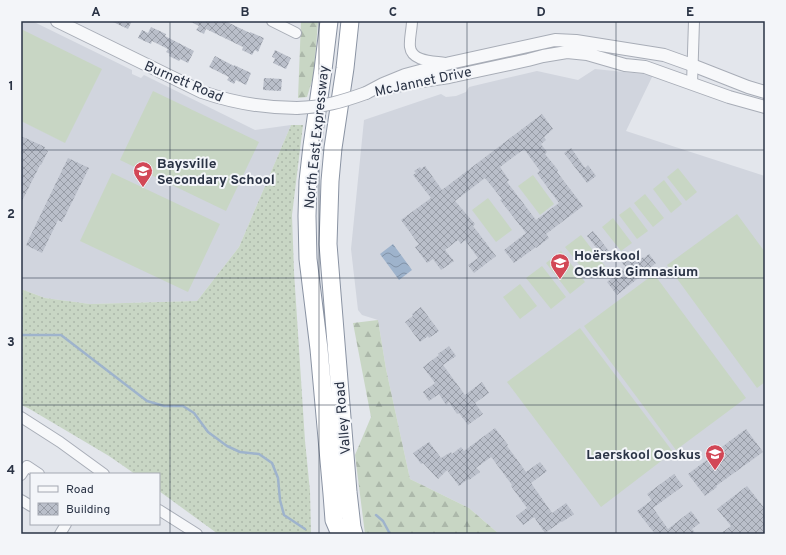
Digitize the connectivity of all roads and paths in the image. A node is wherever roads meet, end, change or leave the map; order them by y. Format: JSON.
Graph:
{"nodes":[{"id":1,"x":57,"y":21,"type":"edge"},
{"id":2,"x":273,"y":21,"type":"edge"},
{"id":3,"x":329,"y":21,"type":"edge"},
{"id":4,"x":350,"y":21,"type":"edge"},
{"id":5,"x":412,"y":21,"type":"edge"},
{"id":6,"x":694,"y":21,"type":"edge"},
{"id":7,"x":296,"y":33,"type":"dead end"},
{"id":8,"x":587,"y":48,"type":"junction"},
{"id":9,"x":450,"y":63,"type":"junction"},
{"id":10,"x":692,"y":65,"type":"junction"},
{"id":11,"x":422,"y":71,"type":"junction"},
{"id":12,"x":449,"y":76,"type":"junction"},
{"id":13,"x":692,"y":84,"type":"junction"},
{"id":14,"x":765,"y":92,"type":"edge"},
{"id":15,"x":366,"y":93,"type":"junction"},
{"id":16,"x":765,"y":107,"type":"edge"},
{"id":17,"x":333,"y":302,"type":"joint"},
{"id":18,"x":319,"y":349,"type":"joint"},
{"id":19,"x":21,"y":417,"type":"edge"},
{"id":20,"x":24,"y":464,"type":"edge"},
{"id":21,"x":38,"y":473,"type":"edge"},
{"id":22,"x":99,"y":473,"type":"edge"},
{"id":23,"x":21,"y":476,"type":"edge"},
{"id":24,"x":21,"y":500,"type":"edge"},
{"id":25,"x":30,"y":505,"type":"edge"},
{"id":26,"x":160,"y":511,"type":"edge"},
{"id":27,"x":336,"y":529,"type":"edge"},
{"id":28,"x":197,"y":534,"type":"edge"},
{"id":29,"x":354,"y":534,"type":"edge"}],
"edges":[{"from":1,"to":15,"type":"street","name":"Burnett Road","bridge":true},
{"from":2,"to":7,"type":"street"},
{"from":3,"to":18,"type":"highway","name":"North East Expressway"},
{"from":4,"to":17,"type":"highway","name":"North East Expressway"},
{"from":5,"to":9,"type":"street"},
{"from":6,"to":10,"type":"street"},
{"from":8,"to":9,"type":"street","name":"McJannet Drive"},
{"from":8,"to":10,"type":"street","name":"McJannet Drive"},
{"from":8,"to":12,"type":"street","name":"McJannet Drive"},
{"from":8,"to":13,"type":"street","name":"McJannet Drive"},
{"from":9,"to":11,"type":"street","name":"McJannet Drive"},
{"from":10,"to":13,"type":"street"},
{"from":10,"to":14,"type":"street","name":"McJannet Drive"},
{"from":11,"to":12,"type":"street"},
{"from":11,"to":15,"type":"street","name":"McJannet Drive"},
{"from":12,"to":15,"type":"street","name":"McJannet Drive"},
{"from":13,"to":16,"type":"street","name":"McJannet Drive"},
{"from":17,"to":29,"type":"highway","name":"Valley Road"},
{"from":18,"to":27,"type":"highway","name":"Valley Road"},
{"from":19,"to":22,"type":"street"},
{"from":20,"to":21,"type":"street"},
{"from":20,"to":23,"type":"street"},
{"from":24,"to":25,"type":"street"},
{"from":26,"to":28,"type":"street"}]}
